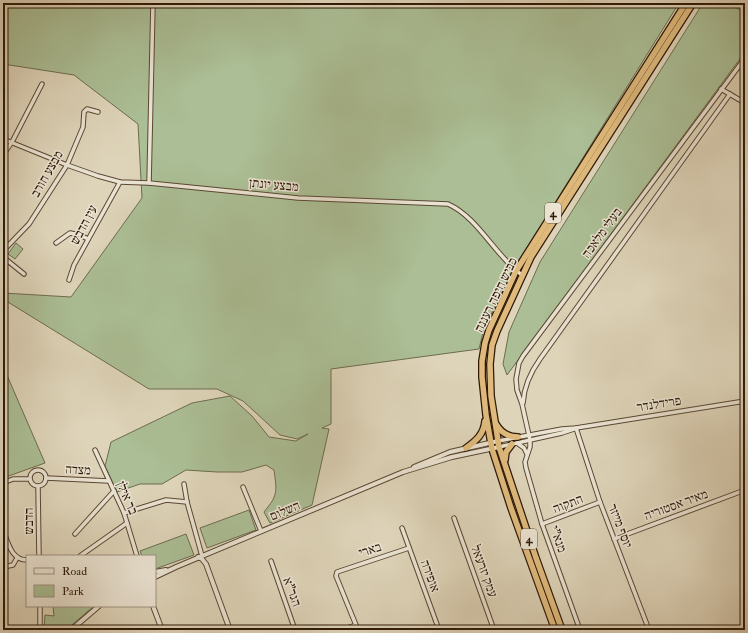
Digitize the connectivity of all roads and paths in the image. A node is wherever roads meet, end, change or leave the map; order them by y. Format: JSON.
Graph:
{"nodes":[{"id":1,"x":153,"y":3,"type":"edge"},
{"id":2,"x":686,"y":3,"type":"edge"},
{"id":3,"x":693,"y":3,"type":"edge"},
{"id":4,"x":745,"y":58,"type":"edge"},
{"id":5,"x":42,"y":84,"type":"dead end"},
{"id":6,"x":721,"y":89,"type":"junction"},
{"id":7,"x":730,"y":94,"type":"junction"},
{"id":8,"x":745,"y":103,"type":"edge"},
{"id":9,"x":98,"y":112,"type":"dead end"},
{"id":10,"x":3,"y":139,"type":"edge"},
{"id":11,"x":12,"y":142,"type":"junction"},
{"id":12,"x":3,"y":155,"type":"edge"},
{"id":13,"x":66,"y":165,"type":"junction"},
{"id":14,"x":120,"y":182,"type":"junction"},
{"id":15,"x":149,"y":183,"type":"junction"},
{"id":16,"x":88,"y":239,"type":"junction"},
{"id":17,"x":56,"y":243,"type":"dead end"},
{"id":18,"x":3,"y":251,"type":"edge"},
{"id":19,"x":3,"y":257,"type":"edge"},
{"id":20,"x":516,"y":271,"type":"junction"},
{"id":21,"x":24,"y":274,"type":"dead end"},
{"id":22,"x":522,"y":275,"type":"junction"},
{"id":23,"x":69,"y":280,"type":"dead end"},
{"id":24,"x":745,"y":401,"type":"edge"},
{"id":25,"x":522,"y":404,"type":"junction"},
{"id":26,"x":486,"y":415,"type":"junction"},
{"id":27,"x":494,"y":421,"type":"junction"},
{"id":28,"x":576,"y":428,"type":"junction"},
{"id":29,"x":530,"y":438,"type":"junction"},
{"id":30,"x":516,"y":442,"type":"junction"},
{"id":31,"x":499,"y":444,"type":"junction"},
{"id":32,"x":491,"y":446,"type":"junction"},
{"id":33,"x":466,"y":448,"type":"junction"},
{"id":34,"x":95,"y":450,"type":"dead end"},
{"id":35,"x":527,"y":454,"type":"junction"},
{"id":36,"x":504,"y":464,"type":"junction"},
{"id":37,"x":403,"y":472,"type":"junction"},
{"id":38,"x":46,"y":478,"type":"junction"},
{"id":39,"x":29,"y":479,"type":"junction"},
{"id":40,"x":109,"y":481,"type":"junction"},
{"id":41,"x":3,"y":483,"type":"edge"},
{"id":42,"x":184,"y":484,"type":"dead end"},
{"id":43,"x":243,"y":486,"type":"dead end"},
{"id":44,"x":38,"y":487,"type":"junction"},
{"id":45,"x":745,"y":490,"type":"edge"},
{"id":46,"x":114,"y":491,"type":"junction"},
{"id":47,"x":187,"y":502,"type":"junction"},
{"id":48,"x":600,"y":502,"type":"junction"},
{"id":49,"x":124,"y":513,"type":"junction"},
{"id":50,"x":454,"y":518,"type":"dead end"},
{"id":51,"x":127,"y":523,"type":"junction"},
{"id":52,"x":542,"y":524,"type":"junction"},
{"id":53,"x":402,"y":528,"type":"dead end"},
{"id":54,"x":3,"y":530,"type":"edge"},
{"id":55,"x":261,"y":532,"type":"junction"},
{"id":56,"x":75,"y":534,"type":"dead end"},
{"id":57,"x":614,"y":539,"type":"junction"},
{"id":58,"x":409,"y":548,"type":"junction"},
{"id":59,"x":39,"y":555,"type":"edge"},
{"id":60,"x":81,"y":555,"type":"edge"},
{"id":61,"x":137,"y":555,"type":"edge"},
{"id":62,"x":200,"y":557,"type":"junction"},
{"id":63,"x":17,"y":558,"type":"junction"},
{"id":64,"x":26,"y":560,"type":"edge"},
{"id":65,"x":271,"y":561,"type":"dead end"},
{"id":66,"x":3,"y":567,"type":"edge"},
{"id":67,"x":176,"y":567,"type":"junction"},
{"id":68,"x":156,"y":572,"type":"edge"},
{"id":69,"x":156,"y":577,"type":"edge"},
{"id":70,"x":40,"y":607,"type":"edge"},
{"id":71,"x":98,"y":607,"type":"edge"},
{"id":72,"x":153,"y":607,"type":"edge"},
{"id":73,"x":356,"y":625,"type":"junction"},
{"id":74,"x":40,"y":630,"type":"edge"},
{"id":75,"x":71,"y":630,"type":"edge"},
{"id":76,"x":162,"y":630,"type":"edge"},
{"id":77,"x":230,"y":630,"type":"edge"},
{"id":78,"x":295,"y":630,"type":"edge"},
{"id":79,"x":341,"y":630,"type":"edge"},
{"id":80,"x":358,"y":630,"type":"edge"},
{"id":81,"x":439,"y":630,"type":"edge"},
{"id":82,"x":494,"y":630,"type":"edge"},
{"id":83,"x":555,"y":630,"type":"edge"},
{"id":84,"x":562,"y":630,"type":"edge"},
{"id":85,"x":580,"y":630,"type":"edge"},
{"id":86,"x":649,"y":630,"type":"edge"}],
"edges":[{"from":1,"to":15,"type":"street"},
{"from":2,"to":20,"type":"highway","name":"כביש חיפה רעננה","number":"4"},
{"from":3,"to":22,"type":"highway","name":"כביש חיפה רעננה","number":"4"},
{"from":4,"to":6,"type":"street","name":"בעלי מלאכה"},
{"from":5,"to":11,"type":"street"},
{"from":6,"to":7,"type":"street"},
{"from":6,"to":25,"type":"street","name":"בעלי מלאכה"},
{"from":7,"to":8,"type":"street"},
{"from":7,"to":25,"type":"street","name":"בעלי מלאכה"},
{"from":9,"to":13,"type":"street","name":"מבצע חורב"},
{"from":10,"to":11,"type":"street","name":"מבצע יונתן"},
{"from":11,"to":12,"type":"street"},
{"from":11,"to":13,"type":"street","name":"מבצע יונתן"},
{"from":13,"to":14,"type":"street","name":"מבצע יונתן"},
{"from":13,"to":18,"type":"street","name":"מבצע חורב"},
{"from":14,"to":15,"type":"street","name":"מבצע יונתן"},
{"from":14,"to":16,"type":"street","name":"עין הדבש"},
{"from":15,"to":20,"type":"street","name":"מבצע יונתן"},
{"from":16,"to":17,"type":"street"},
{"from":16,"to":23,"type":"street","name":"עין הדבש"},
{"from":19,"to":21,"type":"street"},
{"from":20,"to":22,"type":"street","name":"מבצע יונתן"},
{"from":20,"to":26,"type":"highway","name":"כביש חיפה רעננה","number":"4"},
{"from":22,"to":27,"type":"highway","name":"כביש חיפה רעננה","number":"4"},
{"from":24,"to":28,"type":"street","name":"פרידלנדר"},
{"from":25,"to":29,"type":"street","name":"בעלי מלאכה"},
{"from":26,"to":32,"type":"highway","name":"כביש חיפה רעננה","number":"4"},
{"from":26,"to":33,"type":"highway"},
{"from":27,"to":30,"type":"highway"},
{"from":27,"to":31,"type":"highway","name":"כביש חיפה רעננה","number":"4"},
{"from":28,"to":29,"type":"street","name":"פרידלנדר"},
{"from":28,"to":48,"type":"street","name":"יוסף מייזר"},
{"from":29,"to":30,"type":"street","name":"פרידלנדר"},
{"from":29,"to":35,"type":"street","name":"מנא\"י"},
{"from":30,"to":31,"type":"street","name":"פרידלנדר"},
{"from":30,"to":31,"type":"street","name":"פרידלנדר"},
{"from":30,"to":35,"type":"street"},
{"from":30,"to":36,"type":"highway"},
{"from":31,"to":32,"type":"street","name":"פרידלנדר"},
{"from":31,"to":36,"type":"highway","name":"כביש חיפה רעננה","number":"4"},
{"from":32,"to":33,"type":"street","name":"השלום"},
{"from":32,"to":37,"type":"street","name":"השלום"},
{"from":32,"to":83,"type":"highway","name":"כביש חיפה רעננה","number":"4"},
{"from":33,"to":37,"type":"street","name":"השלום"},
{"from":34,"to":40,"type":"street","name":"בר אילן"},
{"from":35,"to":52,"type":"street","name":"מנא\"י"},
{"from":36,"to":84,"type":"highway","name":"כביש חיפה רעננה","number":"4"},
{"from":37,"to":55,"type":"street","name":"השלום"},
{"from":38,"to":39,"type":"street"},
{"from":38,"to":40,"type":"street","name":"מצדה"},
{"from":38,"to":44,"type":"street"},
{"from":39,"to":41,"type":"street"},
{"from":39,"to":44,"type":"street"},
{"from":40,"to":46,"type":"street","name":"בר אילן"},
{"from":42,"to":47,"type":"street"},
{"from":43,"to":55,"type":"street"},
{"from":44,"to":59,"type":"street","name":"הדבש"},
{"from":45,"to":57,"type":"street","name":"מאיר אסטוריה"},
{"from":46,"to":49,"type":"street","name":"בר אילן"},
{"from":46,"to":56,"type":"street"},
{"from":47,"to":49,"type":"street"},
{"from":47,"to":62,"type":"street"},
{"from":48,"to":52,"type":"street","name":"התקוה"},
{"from":48,"to":57,"type":"street","name":"יוסף מייזר"},
{"from":49,"to":51,"type":"street","name":"בר אילן"},
{"from":50,"to":82,"type":"street","name":"עמק יזרעאל"},
{"from":51,"to":60,"type":"street"},
{"from":51,"to":61,"type":"street","name":"בר אילן"},
{"from":52,"to":85,"type":"street","name":"מנא\"י"},
{"from":53,"to":58,"type":"street","name":"אופירה"},
{"from":54,"to":63,"type":"street"},
{"from":55,"to":62,"type":"street","name":"השלום"},
{"from":57,"to":86,"type":"street","name":"יוסף מייזר"},
{"from":58,"to":73,"type":"street","name":"בארי"},
{"from":58,"to":81,"type":"street","name":"אופירה"},
{"from":62,"to":67,"type":"street","name":"השלום"},
{"from":62,"to":77,"type":"street"},
{"from":63,"to":64,"type":"street"},
{"from":63,"to":66,"type":"street"},
{"from":65,"to":78,"type":"street","name":"הגר\"א"},
{"from":67,"to":68,"type":"street","name":"השלום"},
{"from":67,"to":69,"type":"street","name":"השלום"},
{"from":70,"to":74,"type":"street"},
{"from":71,"to":75,"type":"street"},
{"from":72,"to":76,"type":"street"},
{"from":73,"to":79,"type":"street"},
{"from":73,"to":80,"type":"street"}]}
